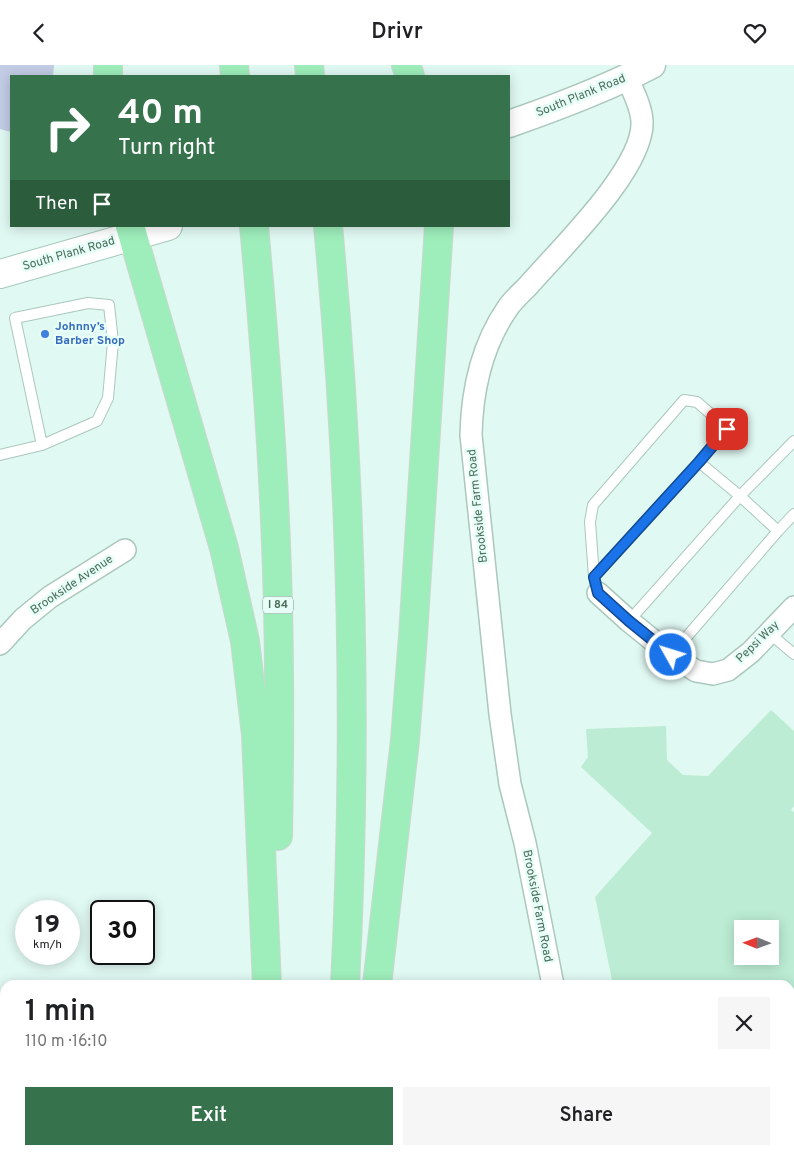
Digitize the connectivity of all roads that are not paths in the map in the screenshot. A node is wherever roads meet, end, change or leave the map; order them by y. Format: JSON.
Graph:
{"nodes":[{"id":1,"x":652,"y":65,"type":"edge"},
{"id":2,"x":627,"y":78,"type":"junction"},
{"id":3,"x":510,"y":124,"type":"edge"},
{"id":4,"x":161,"y":227,"type":"edge"},
{"id":5,"x":254,"y":227,"type":"edge"},
{"id":6,"x":328,"y":227,"type":"edge"},
{"id":7,"x":439,"y":227,"type":"edge"},
{"id":8,"x":132,"y":231,"type":"edge"},
{"id":9,"x":0,"y":274,"type":"edge"},
{"id":10,"x":794,"y":441,"type":"edge"},
{"id":11,"x":42,"y":445,"type":"junction"},
{"id":12,"x":0,"y":455,"type":"edge"},
{"id":13,"x":699,"y":462,"type":"junction"},
{"id":14,"x":740,"y":496,"type":"junction"},
{"id":15,"x":794,"y":514,"type":"edge"},
{"id":16,"x":778,"y":531,"type":"junction"},
{"id":17,"x":124,"y":550,"type":"dead end"},
{"id":18,"x":596,"y":585,"type":"junction"},
{"id":19,"x":794,"y":607,"type":"edge"},
{"id":20,"x":629,"y":621,"type":"junction"},
{"id":21,"x":769,"y":633,"type":"junction"},
{"id":22,"x":0,"y":643,"type":"edge"},
{"id":23,"x":794,"y":654,"type":"edge"},
{"id":24,"x":671,"y":655,"type":"junction"},
{"id":25,"x":267,"y":980,"type":"edge"},
{"id":26,"x":272,"y":980,"type":"edge"},
{"id":27,"x":345,"y":980,"type":"edge"},
{"id":28,"x":378,"y":980,"type":"edge"},
{"id":29,"x":552,"y":980,"type":"edge"}],
"edges":[{"from":1,"to":2,"type":"street","name":"South Plank Road"},
{"from":2,"to":3,"type":"street","name":"South Plank Road"},
{"from":2,"to":29,"type":"street","name":"Brookside Farm Road"},
{"from":4,"to":8,"type":"main road","name":"South Plank Road"},
{"from":5,"to":26,"type":"highway","number":"I 84"},
{"from":6,"to":27,"type":"highway"},
{"from":7,"to":28,"type":"highway"},
{"from":8,"to":9,"type":"main road","name":"South Plank Road"},
{"from":8,"to":25,"type":"highway"},
{"from":10,"to":14,"type":"lane"},
{"from":11,"to":11,"type":"lane"},
{"from":11,"to":12,"type":"lane"},
{"from":13,"to":14,"type":"lane"},
{"from":13,"to":18,"type":"lane"},
{"from":13,"to":18,"type":"lane"},
{"from":14,"to":16,"type":"lane"},
{"from":14,"to":20,"type":"lane"},
{"from":15,"to":16,"type":"lane"},
{"from":16,"to":24,"type":"lane"},
{"from":17,"to":22,"type":"street","name":"Brookside Avenue"},
{"from":18,"to":20,"type":"street","name":"Pepsi Way"},
{"from":19,"to":21,"type":"street","name":"Pepsi Way"},
{"from":20,"to":24,"type":"street","name":"Pepsi Way"},
{"from":21,"to":23,"type":"lane"},
{"from":21,"to":24,"type":"street","name":"Pepsi Way"}]}
